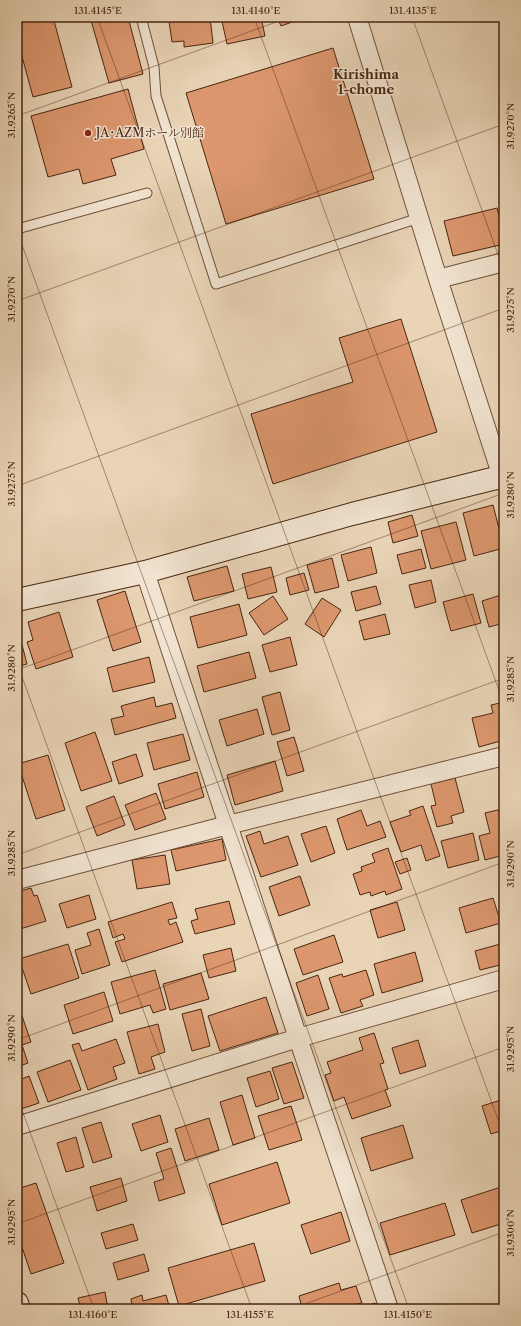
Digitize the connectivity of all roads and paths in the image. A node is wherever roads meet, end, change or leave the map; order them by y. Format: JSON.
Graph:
{"nodes":[{"id":1,"x":141,"y":17,"type":"edge"},
{"id":2,"x":357,"y":17,"type":"edge"},
{"id":3,"x":147,"y":193,"type":"dead end"},
{"id":4,"x":419,"y":218,"type":"junction"},
{"id":5,"x":17,"y":227,"type":"edge"},
{"id":6,"x":504,"y":262,"type":"edge"},
{"id":7,"x":438,"y":279,"type":"junction"},
{"id":8,"x":503,"y":478,"type":"edge"},
{"id":9,"x":145,"y":572,"type":"junction"},
{"id":10,"x":17,"y":600,"type":"edge"},
{"id":11,"x":504,"y":756,"type":"edge"},
{"id":12,"x":228,"y":825,"type":"junction"},
{"id":13,"x":17,"y":880,"type":"edge"},
{"id":14,"x":504,"y":980,"type":"edge"},
{"id":15,"x":298,"y":1038,"type":"junction"},
{"id":16,"x":17,"y":1126,"type":"edge"},
{"id":17,"x":17,"y":1302,"type":"edge"},
{"id":18,"x":19,"y":1309,"type":"edge"},
{"id":19,"x":389,"y":1309,"type":"edge"}],
"edges":[{"from":1,"to":4,"type":"lane"},
{"from":2,"to":4,"type":"street"},
{"from":3,"to":5,"type":"lane"},
{"from":4,"to":7,"type":"street"},
{"from":6,"to":7,"type":"street"},
{"from":7,"to":8,"type":"street"},
{"from":8,"to":9,"type":"street"},
{"from":9,"to":10,"type":"street"},
{"from":9,"to":12,"type":"street"},
{"from":11,"to":12,"type":"street"},
{"from":12,"to":13,"type":"street"},
{"from":12,"to":15,"type":"street"},
{"from":14,"to":15,"type":"street"},
{"from":15,"to":16,"type":"street"},
{"from":15,"to":19,"type":"street"},
{"from":17,"to":18,"type":"street"}]}
